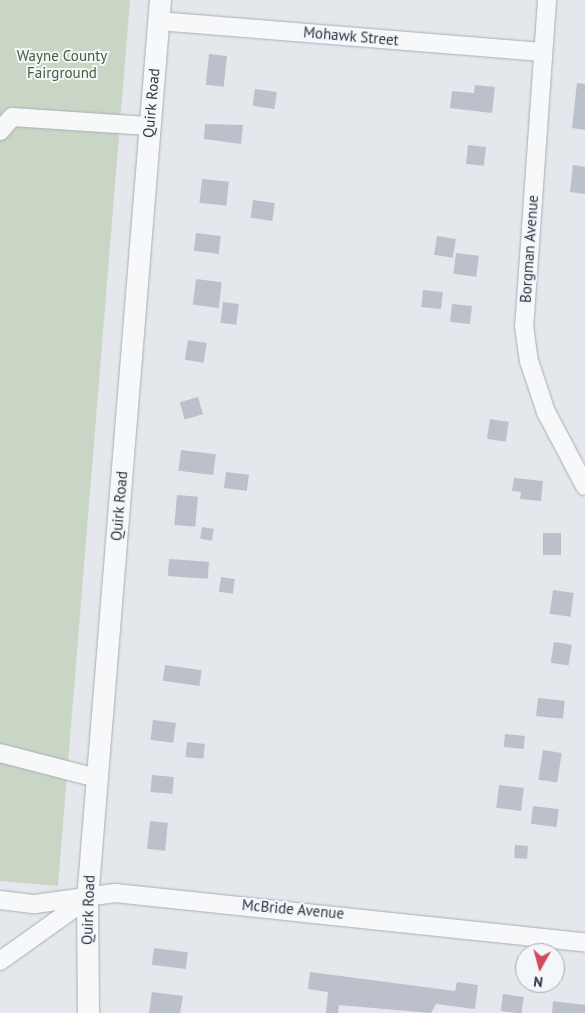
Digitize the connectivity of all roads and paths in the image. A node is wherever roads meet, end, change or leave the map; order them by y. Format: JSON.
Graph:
{"nodes":[{"id":1,"x":160,"y":0,"type":"edge"},
{"id":2,"x":547,"y":0,"type":"edge"},
{"id":3,"x":158,"y":22,"type":"junction"},
{"id":4,"x":543,"y":52,"type":"junction"},
{"id":5,"x":6,"y":116,"type":"edge"},
{"id":6,"x":148,"y":126,"type":"junction"},
{"id":7,"x":0,"y":131,"type":"edge"},
{"id":8,"x":585,"y":486,"type":"edge"},
{"id":9,"x":0,"y":753,"type":"edge"},
{"id":10,"x":97,"y":778,"type":"junction"},
{"id":11,"x":87,"y":899,"type":"junction"},
{"id":12,"x":0,"y":900,"type":"edge"},
{"id":13,"x":585,"y":942,"type":"edge"},
{"id":14,"x":0,"y":961,"type":"edge"},
{"id":15,"x":88,"y":1013,"type":"edge"}],
"edges":[{"from":1,"to":3,"type":"street","name":"Quirk Road"},
{"from":2,"to":4,"type":"street","name":"Borgman Avenue"},
{"from":3,"to":4,"type":"street","name":"Mohawk Street"},
{"from":3,"to":6,"type":"street","name":"Quirk Road"},
{"from":4,"to":8,"type":"street","name":"Borgman Avenue"},
{"from":5,"to":6,"type":"street"},
{"from":5,"to":7,"type":"street"},
{"from":6,"to":10,"type":"street","name":"Quirk Road"},
{"from":9,"to":10,"type":"street"},
{"from":10,"to":11,"type":"street","name":"Quirk Road"},
{"from":11,"to":12,"type":"street","name":"McBride Avenue"},
{"from":11,"to":13,"type":"street","name":"McBride Avenue"},
{"from":11,"to":14,"type":"street"},
{"from":11,"to":15,"type":"street","name":"Quirk Road"}]}
